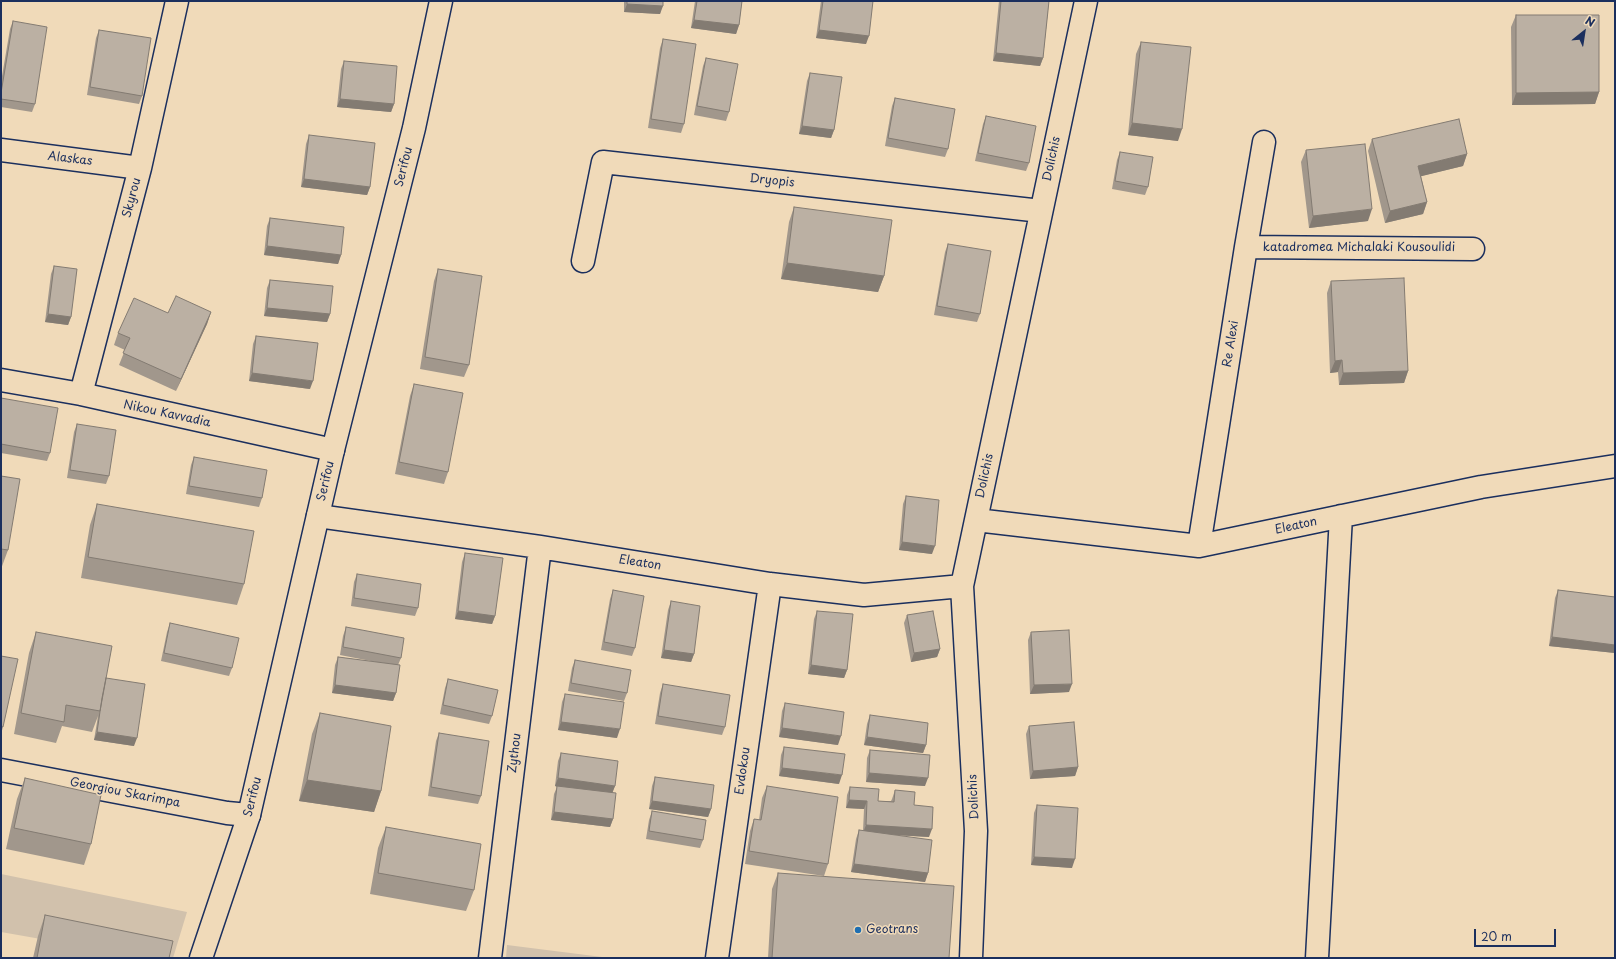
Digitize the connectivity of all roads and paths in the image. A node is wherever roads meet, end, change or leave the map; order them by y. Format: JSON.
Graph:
{"nodes":[{"id":1,"x":177,"y":1,"type":"edge"},
{"id":2,"x":441,"y":1,"type":"edge"},
{"id":3,"x":1086,"y":1,"type":"edge"},
{"id":4,"x":1264,"y":142,"type":"dead end"},
{"id":5,"x":1,"y":150,"type":"edge"},
{"id":6,"x":140,"y":168,"type":"junction"},
{"id":7,"x":1041,"y":211,"type":"junction"},
{"id":8,"x":1246,"y":247,"type":"junction"},
{"id":9,"x":1472,"y":248,"type":"dead end"},
{"id":10,"x":583,"y":261,"type":"dead end"},
{"id":11,"x":1,"y":380,"type":"edge"},
{"id":12,"x":81,"y":394,"type":"junction"},
{"id":13,"x":333,"y":450,"type":"junction"},
{"id":14,"x":1615,"y":466,"type":"edge"},
{"id":15,"x":318,"y":516,"type":"junction"},
{"id":16,"x":1341,"y":516,"type":"junction"},
{"id":17,"x":976,"y":520,"type":"junction"},
{"id":18,"x":1199,"y":546,"type":"junction"},
{"id":19,"x":540,"y":547,"type":"junction"},
{"id":20,"x":770,"y":584,"type":"junction"},
{"id":21,"x":962,"y":586,"type":"junction"},
{"id":22,"x":1,"y":770,"type":"edge"},
{"id":23,"x":249,"y":815,"type":"junction"},
{"id":24,"x":201,"y":958,"type":"edge"},
{"id":25,"x":490,"y":958,"type":"edge"},
{"id":26,"x":718,"y":958,"type":"edge"},
{"id":27,"x":971,"y":958,"type":"edge"},
{"id":28,"x":1317,"y":958,"type":"edge"}],
"edges":[{"from":1,"to":6,"type":"street","name":"Skyrou"},
{"from":2,"to":13,"type":"street","name":"Serifou"},
{"from":3,"to":7,"type":"street","name":"Dolichis"},
{"from":4,"to":8,"type":"street","name":"Re Alexi"},
{"from":5,"to":6,"type":"street","name":"Alaskas"},
{"from":6,"to":12,"type":"street","name":"Skyrou"},
{"from":7,"to":10,"type":"street","name":"Dryopis"},
{"from":7,"to":17,"type":"street","name":"Dolichis"},
{"from":8,"to":9,"type":"street","name":"katadromea Michalaki Kousoulidi"},
{"from":8,"to":18,"type":"street","name":"Re Alexi"},
{"from":11,"to":12,"type":"street","name":"Nikou Kavvadia"},
{"from":12,"to":13,"type":"street","name":"Nikou Kavvadia"},
{"from":13,"to":15,"type":"street","name":"Serifou"},
{"from":14,"to":16,"type":"street","name":"Eleaton"},
{"from":15,"to":19,"type":"street","name":"Eleaton"},
{"from":15,"to":23,"type":"street","name":"Serifou"},
{"from":16,"to":18,"type":"street","name":"Eleaton"},
{"from":16,"to":28,"type":"street"},
{"from":17,"to":18,"type":"street","name":"Eleaton"},
{"from":17,"to":21,"type":"street","name":"Dolichis"},
{"from":19,"to":20,"type":"street","name":"Eleaton"},
{"from":19,"to":25,"type":"street","name":"Zythou"},
{"from":20,"to":21,"type":"street","name":"Eleaton"},
{"from":20,"to":26,"type":"street","name":"Evdokou"},
{"from":21,"to":27,"type":"street","name":"Dolichis"},
{"from":22,"to":23,"type":"street","name":"Georgiou Skarimpa"},
{"from":23,"to":24,"type":"street","name":"Serifou"}]}
